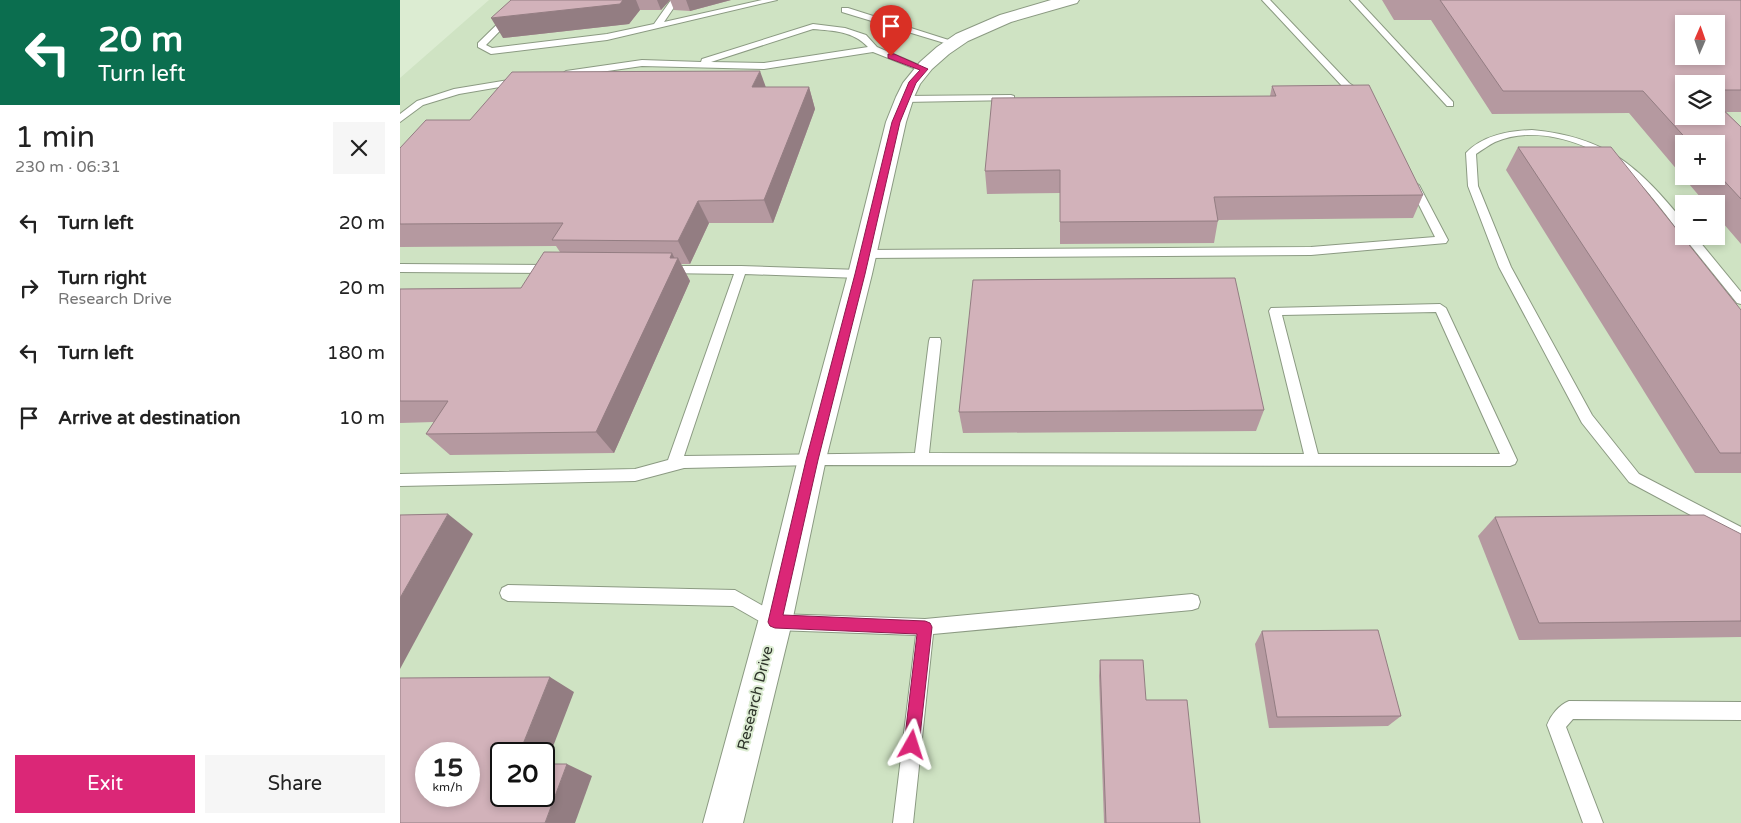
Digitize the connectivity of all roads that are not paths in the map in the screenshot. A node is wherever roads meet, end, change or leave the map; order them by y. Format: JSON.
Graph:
{"nodes":[{"id":1,"x":526,"y":0,"type":"edge"},
{"id":2,"x":675,"y":0,"type":"edge"},
{"id":3,"x":773,"y":0,"type":"edge"},
{"id":4,"x":1266,"y":0,"type":"edge"},
{"id":5,"x":1354,"y":0,"type":"edge"},
{"id":6,"x":1057,"y":1,"type":"edge"},
{"id":7,"x":845,"y":10,"type":"dead end"},
{"id":8,"x":656,"y":27,"type":"junction"},
{"id":9,"x":954,"y":43,"type":"junction"},
{"id":10,"x":874,"y":49,"type":"junction"},
{"id":11,"x":695,"y":64,"type":"junction"},
{"id":12,"x":924,"y":69,"type":"junction"},
{"id":13,"x":554,"y":76,"type":"edge"},
{"id":14,"x":525,"y":80,"type":"edge"},
{"id":15,"x":1019,"y":98,"type":"edge"},
{"id":16,"x":904,"y":99,"type":"junction"},
{"id":17,"x":1371,"y":102,"type":"edge"},
{"id":18,"x":1450,"y":104,"type":"dead end"},
{"id":19,"x":400,"y":119,"type":"edge"},
{"id":20,"x":1407,"y":171,"type":"edge"},
{"id":21,"x":1675,"y":219,"type":"edge"},
{"id":22,"x":1696,"y":245,"type":"edge"},
{"id":23,"x":863,"y":264,"type":"junction"},
{"id":24,"x":400,"y":268,"type":"edge"},
{"id":25,"x":565,"y":270,"type":"edge"},
{"id":26,"x":653,"y":270,"type":"edge"},
{"id":27,"x":741,"y":270,"type":"junction"},
{"id":28,"x":1741,"y":300,"type":"edge"},
{"id":29,"x":935,"y":341,"type":"dead end"},
{"id":30,"x":812,"y":460,"type":"junction"},
{"id":31,"x":921,"y":460,"type":"junction"},
{"id":32,"x":1313,"y":460,"type":"junction"},
{"id":33,"x":674,"y":464,"type":"junction"},
{"id":34,"x":400,"y":480,"type":"edge"},
{"id":35,"x":1741,"y":535,"type":"edge"},
{"id":36,"x":508,"y":593,"type":"dead end"},
{"id":37,"x":1192,"y":602,"type":"dead end"},
{"id":38,"x":775,"y":622,"type":"junction"},
{"id":39,"x":925,"y":627,"type":"junction"},
{"id":40,"x":1741,"y":711,"type":"edge"},
{"id":41,"x":723,"y":823,"type":"edge"},
{"id":42,"x":903,"y":823,"type":"edge"},
{"id":43,"x":1592,"y":823,"type":"edge"}],
"edges":[{"from":1,"to":8,"type":"lane"},
{"from":2,"to":8,"type":"lane"},
{"from":3,"to":8,"type":"lane"},
{"from":4,"to":17,"type":"lane"},
{"from":5,"to":18,"type":"lane"},
{"from":6,"to":9,"type":"street","name":"Research Drive"},
{"from":7,"to":9,"type":"lane"},
{"from":9,"to":12,"type":"street","name":"Research Drive"},
{"from":10,"to":11,"type":"lane"},
{"from":10,"to":11,"type":"lane"},
{"from":10,"to":12,"type":"lane"},
{"from":11,"to":13,"type":"lane"},
{"from":12,"to":16,"type":"street","name":"Research Drive"},
{"from":14,"to":19,"type":"lane"},
{"from":15,"to":16,"type":"lane"},
{"from":16,"to":23,"type":"street","name":"Research Drive"},
{"from":20,"to":23,"type":"lane"},
{"from":21,"to":35,"type":"lane"},
{"from":22,"to":28,"type":"lane"},
{"from":23,"to":27,"type":"lane"},
{"from":23,"to":30,"type":"street","name":"Research Drive"},
{"from":24,"to":25,"type":"lane"},
{"from":26,"to":27,"type":"lane"},
{"from":27,"to":33,"type":"lane"},
{"from":29,"to":31,"type":"lane"},
{"from":30,"to":31,"type":"lane"},
{"from":30,"to":33,"type":"lane"},
{"from":30,"to":38,"type":"street","name":"Research Drive"},
{"from":31,"to":32,"type":"lane"},
{"from":32,"to":32,"type":"lane"},
{"from":33,"to":34,"type":"lane"},
{"from":36,"to":38,"type":"lane"},
{"from":37,"to":39,"type":"lane"},
{"from":38,"to":39,"type":"lane"},
{"from":38,"to":41,"type":"street","name":"Research Drive"},
{"from":39,"to":42,"type":"lane"},
{"from":40,"to":43,"type":"lane"}]}
